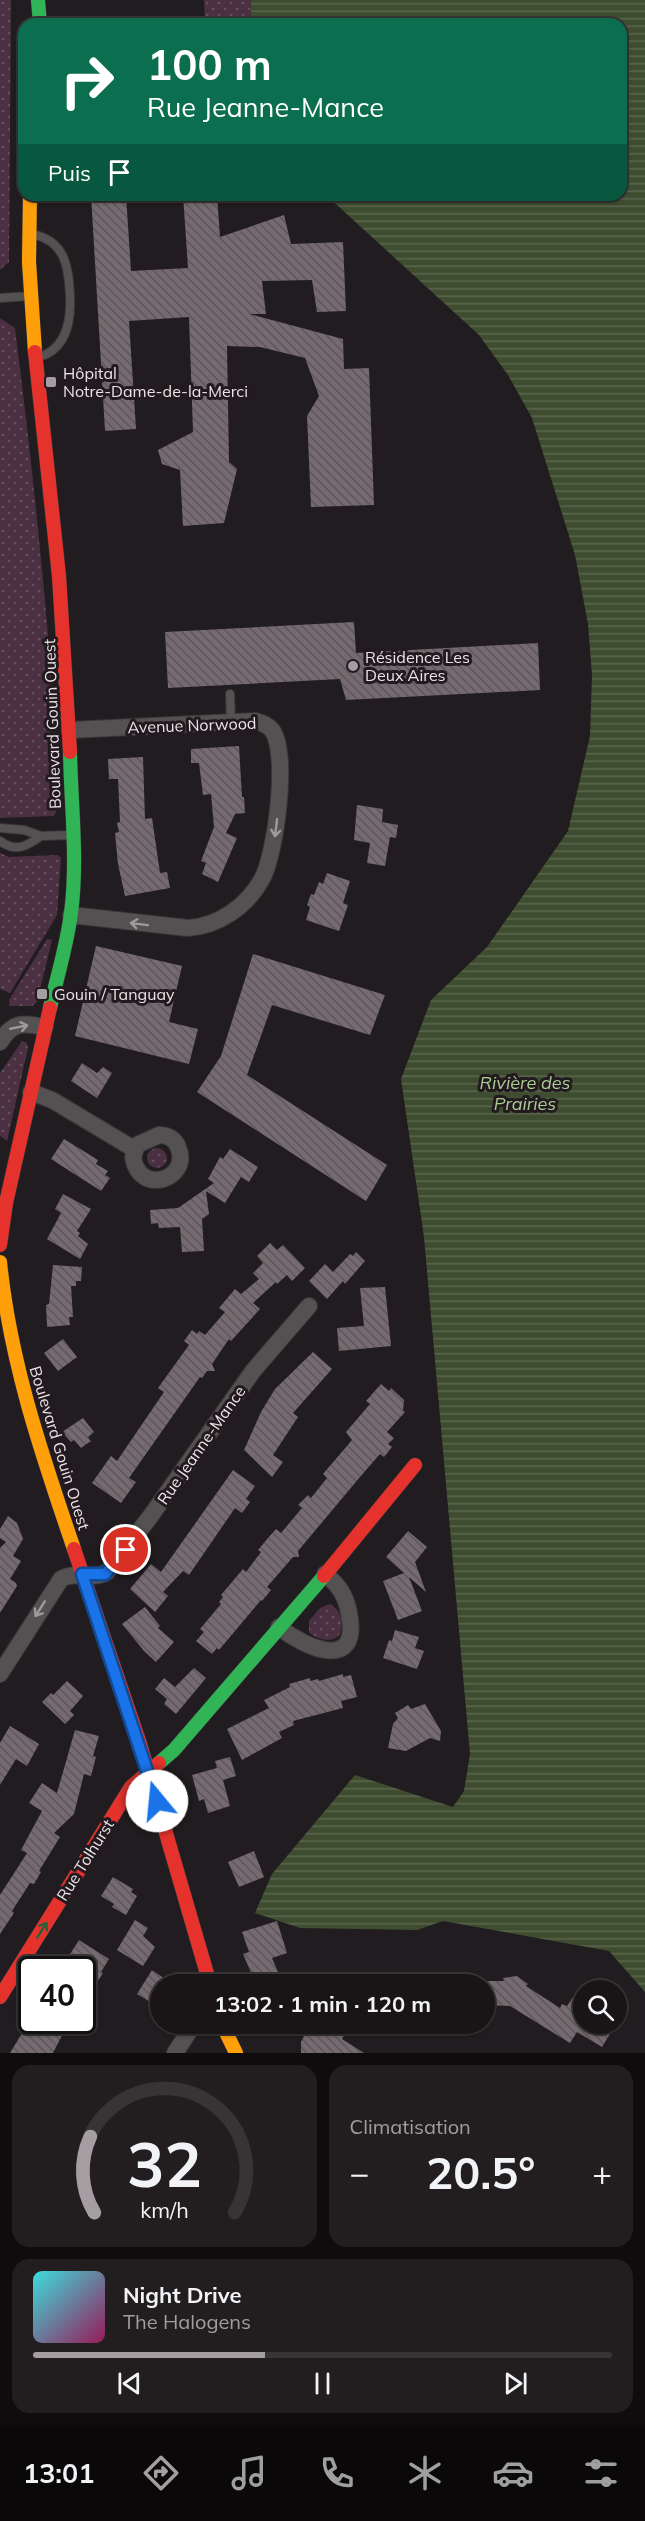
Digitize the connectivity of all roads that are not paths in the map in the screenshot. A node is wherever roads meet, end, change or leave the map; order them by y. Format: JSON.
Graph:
{"nodes":[{"id":1,"x":39,"y":0,"type":"edge"},
{"id":2,"x":40,"y":18,"type":"edge"},
{"id":3,"x":30,"y":201,"type":"edge"},
{"id":4,"x":28,"y":234,"type":"junction"},
{"id":5,"x":30,"y":296,"type":"junction"},
{"id":6,"x":0,"y":298,"type":"edge"},
{"id":7,"x":36,"y":358,"type":"junction"},
{"id":8,"x":230,"y":694,"type":"dead end"},
{"id":9,"x":231,"y":722,"type":"junction"},
{"id":10,"x":70,"y":730,"type":"junction"},
{"id":11,"x":0,"y":828,"type":"edge"},
{"id":12,"x":73,"y":835,"type":"junction"},
{"id":13,"x":41,"y":836,"type":"junction"},
{"id":14,"x":0,"y":841,"type":"edge"},
{"id":15,"x":71,"y":915,"type":"junction"},
{"id":16,"x":45,"y":1027,"type":"junction"},
{"id":17,"x":0,"y":1042,"type":"edge"},
{"id":18,"x":31,"y":1092,"type":"junction"},
{"id":19,"x":134,"y":1149,"type":"dead end"},
{"id":20,"x":0,"y":1245,"type":"edge"},
{"id":21,"x":0,"y":1262,"type":"edge"},
{"id":22,"x":309,"y":1306,"type":"dead end"},
{"id":23,"x":416,"y":1465,"type":"dead end"},
{"id":24,"x":82,"y":1574,"type":"junction"},
{"id":25,"x":325,"y":1574,"type":"junction"},
{"id":26,"x":279,"y":1627,"type":"junction"},
{"id":27,"x":0,"y":1674,"type":"edge"},
{"id":28,"x":148,"y":1772,"type":"junction"},
{"id":29,"x":207,"y":1974,"type":"edge"},
{"id":30,"x":0,"y":1998,"type":"edge"},
{"id":31,"x":187,"y":2034,"type":"edge"},
{"id":32,"x":227,"y":2034,"type":"edge"},
{"id":33,"x":175,"y":2053,"type":"edge"},
{"id":34,"x":236,"y":2053,"type":"edge"}],
"edges":[{"from":1,"to":2,"type":"street"},
{"from":3,"to":4,"type":"street","name":"Boulevard Gouin Ouest"},
{"from":4,"to":5,"type":"street","name":"Boulevard Gouin Ouest"},
{"from":4,"to":7,"type":"lane"},
{"from":5,"to":6,"type":"lane"},
{"from":5,"to":7,"type":"street","name":"Boulevard Gouin Ouest"},
{"from":7,"to":10,"type":"street","name":"Boulevard Gouin Ouest"},
{"from":8,"to":9,"type":"lane"},
{"from":9,"to":10,"type":"street","name":"Avenue Norwood"},
{"from":9,"to":15,"type":"street","name":"Avenue Norwood","one_way":true},
{"from":10,"to":12,"type":"street","name":"Boulevard Gouin Ouest"},
{"from":11,"to":13,"type":"lane"},
{"from":12,"to":13,"type":"lane"},
{"from":12,"to":15,"type":"street","name":"Boulevard Gouin Ouest"},
{"from":13,"to":14,"type":"lane"},
{"from":15,"to":16,"type":"street","name":"Boulevard Gouin Ouest"},
{"from":17,"to":16,"type":"street","one_way":true},
{"from":16,"to":18,"type":"street","name":"Boulevard Gouin Ouest"},
{"from":18,"to":19,"type":"street"},
{"from":18,"to":20,"type":"street","name":"Boulevard Gouin Ouest"},
{"from":21,"to":24,"type":"street","name":"Boulevard Gouin Ouest"},
{"from":22,"to":24,"type":"street","name":"Rue Jeanne-Mance"},
{"from":23,"to":25,"type":"street","name":"Rue Tolhurst"},
{"from":24,"to":27,"type":"street","name":"Rue Jeanne-Mance","one_way":true},
{"from":24,"to":28,"type":"street","name":"Boulevard Gouin Ouest"},
{"from":25,"to":26,"type":"street","name":"Rue Tolhurst"},
{"from":25,"to":26,"type":"street"},
{"from":26,"to":28,"type":"street","name":"Rue Tolhurst"},
{"from":28,"to":29,"type":"street","name":"Boulevard Gouin Ouest"},
{"from":30,"to":28,"type":"street","name":"Rue Tolhurst","one_way":true},
{"from":31,"to":33,"type":"street"},
{"from":32,"to":34,"type":"street"}]}
